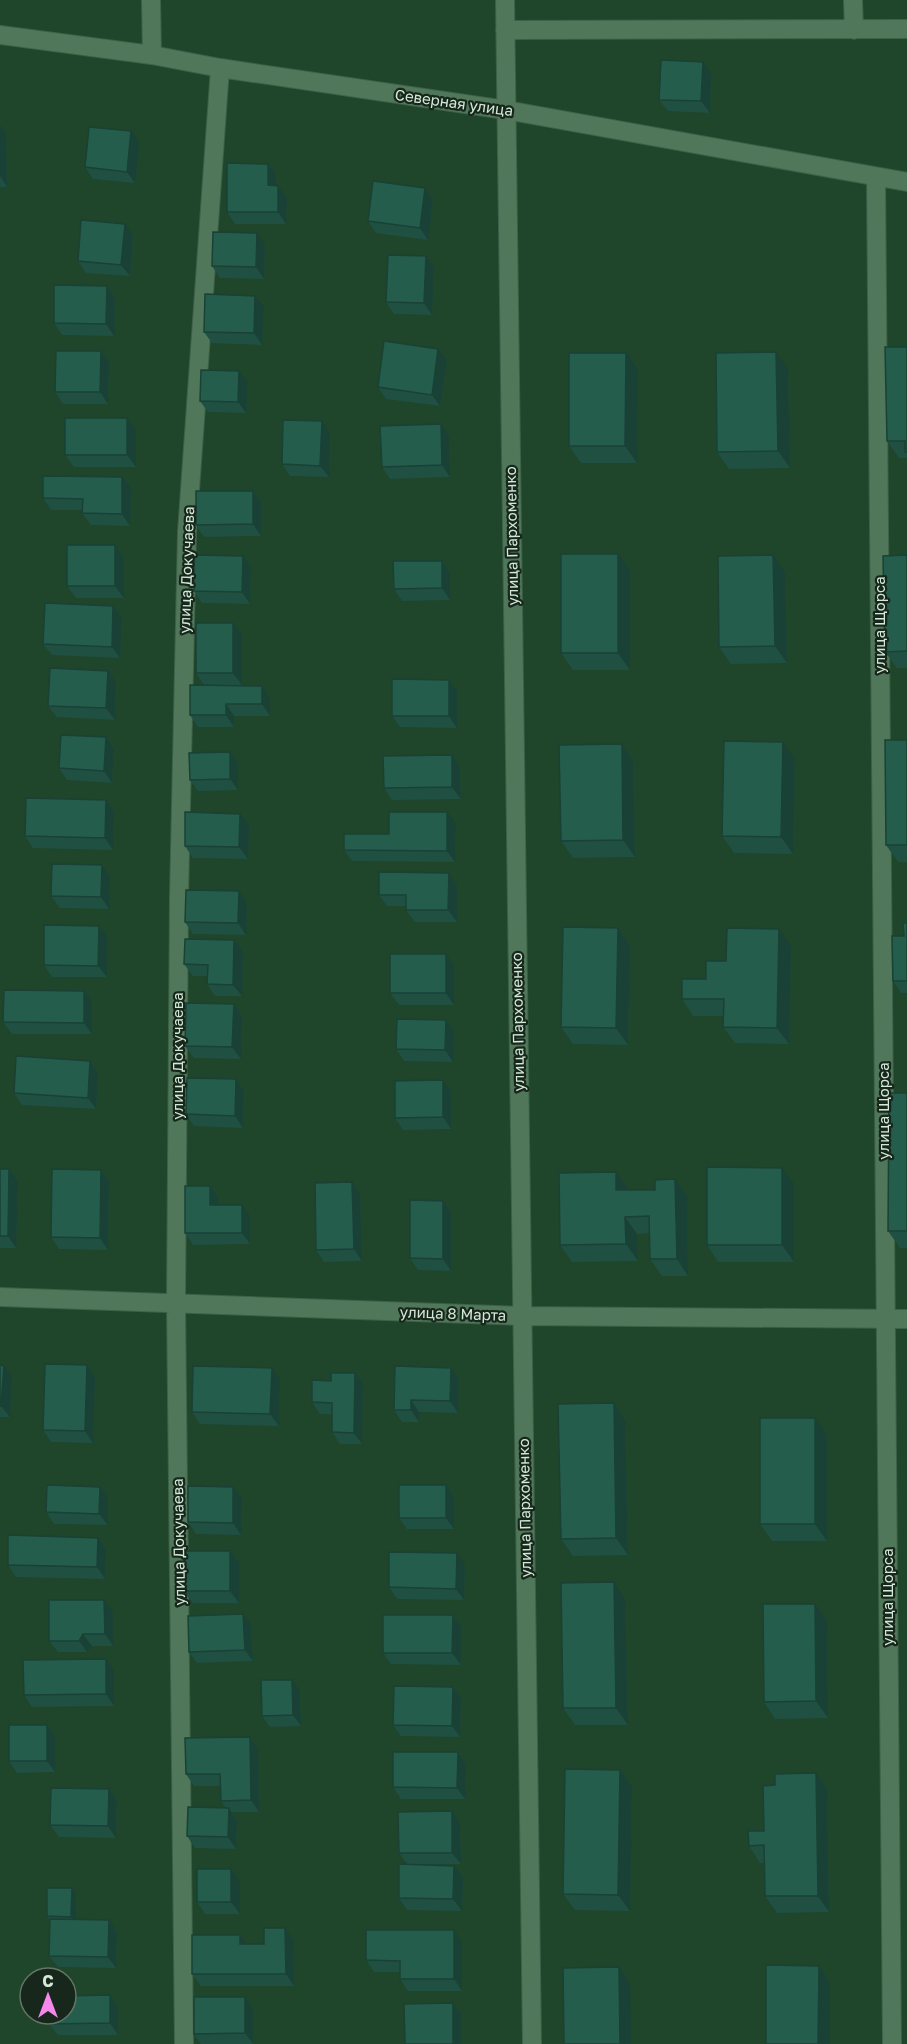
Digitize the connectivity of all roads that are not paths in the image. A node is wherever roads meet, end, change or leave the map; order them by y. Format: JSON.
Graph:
{"nodes":[{"id":1,"x":151,"y":0,"type":"edge"},
{"id":2,"x":505,"y":0,"type":"edge"},
{"id":3,"x":853,"y":0,"type":"edge"},
{"id":4,"x":907,"y":29,"type":"edge"},
{"id":5,"x":505,"y":30,"type":"junction"},
{"id":6,"x":854,"y":30,"type":"junction"},
{"id":7,"x":0,"y":35,"type":"edge"},
{"id":8,"x":152,"y":55,"type":"junction"},
{"id":9,"x":220,"y":68,"type":"junction"},
{"id":10,"x":506,"y":110,"type":"junction"},
{"id":11,"x":876,"y":177,"type":"junction"},
{"id":12,"x":907,"y":182,"type":"edge"},
{"id":13,"x":0,"y":1297,"type":"edge"},
{"id":14,"x":176,"y":1303,"type":"junction"},
{"id":15,"x":522,"y":1316,"type":"junction"},
{"id":16,"x":886,"y":1319,"type":"junction"},
{"id":17,"x":907,"y":1319,"type":"edge"},
{"id":18,"x":184,"y":2044,"type":"edge"},
{"id":19,"x":532,"y":2044,"type":"edge"},
{"id":20,"x":892,"y":2044,"type":"edge"}],
"edges":[{"from":1,"to":8,"type":"street"},
{"from":2,"to":5,"type":"street","name":"улица Пархоменко"},
{"from":3,"to":6,"type":"street"},
{"from":4,"to":6,"type":"street"},
{"from":5,"to":6,"type":"street"},
{"from":5,"to":10,"type":"street","name":"улица Пархоменко"},
{"from":7,"to":8,"type":"street","name":"Северная улица"},
{"from":8,"to":9,"type":"street","name":"Северная улица"},
{"from":9,"to":10,"type":"street","name":"Северная улица"},
{"from":9,"to":14,"type":"street","name":"улица Докучаева"},
{"from":10,"to":11,"type":"street","name":"Северная улица"},
{"from":10,"to":15,"type":"street","name":"улица Пархоменко"},
{"from":11,"to":12,"type":"street","name":"Северная улица"},
{"from":11,"to":16,"type":"street","name":"улица Щорса"},
{"from":13,"to":14,"type":"street","name":"улица 8 Марта"},
{"from":14,"to":15,"type":"street","name":"улица 8 Марта"},
{"from":14,"to":18,"type":"street","name":"улица Докучаева"},
{"from":15,"to":16,"type":"street","name":"улица 8 Марта"},
{"from":15,"to":19,"type":"street","name":"улица Пархоменко"},
{"from":16,"to":17,"type":"street","name":"улица 8 Марта"},
{"from":16,"to":20,"type":"street","name":"улица Щорса"}]}
